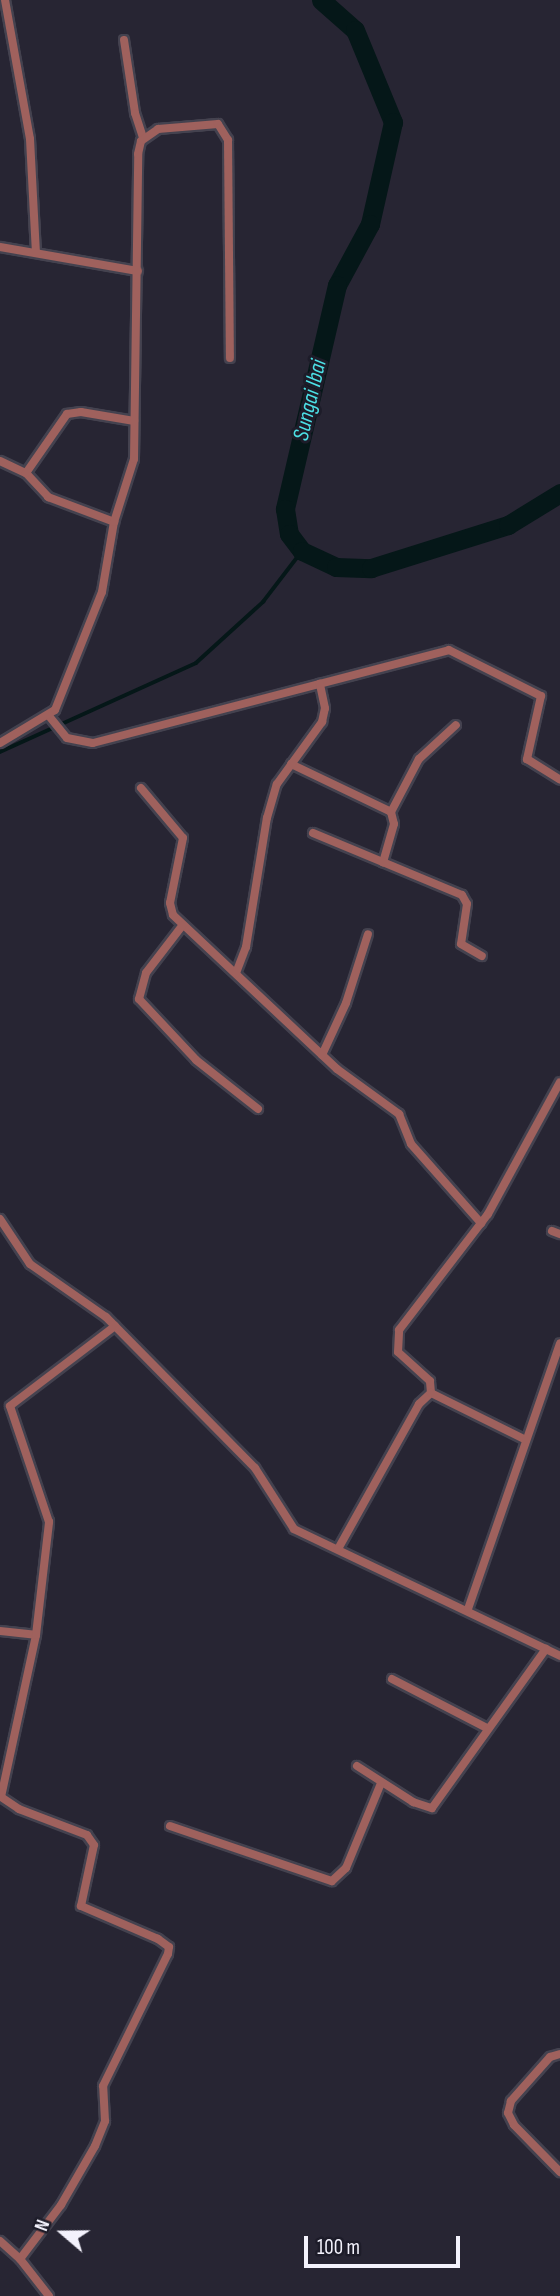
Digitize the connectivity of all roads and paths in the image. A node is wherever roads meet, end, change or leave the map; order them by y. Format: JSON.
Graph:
{"nodes":[{"id":1,"x":5,"y":0,"type":"edge"},
{"id":2,"x":124,"y":40,"type":"dead end"},
{"id":3,"x":144,"y":137,"type":"junction"},
{"id":4,"x":0,"y":247,"type":"edge"},
{"id":5,"x":36,"y":253,"type":"junction"},
{"id":6,"x":138,"y":271,"type":"junction"},
{"id":7,"x":230,"y":358,"type":"dead end"},
{"id":8,"x":134,"y":421,"type":"junction"},
{"id":9,"x":0,"y":460,"type":"edge"},
{"id":10,"x":26,"y":473,"type":"junction"},
{"id":11,"x":114,"y":522,"type":"junction"},
{"id":12,"x":320,"y":684,"type":"junction"},
{"id":13,"x":51,"y":719,"type":"junction"},
{"id":14,"x":456,"y":725,"type":"dead end"},
{"id":15,"x":0,"y":743,"type":"edge"},
{"id":16,"x":291,"y":764,"type":"junction"},
{"id":17,"x":560,"y":780,"type":"edge"},
{"id":18,"x":141,"y":788,"type":"dead end"},
{"id":19,"x":391,"y":812,"type":"junction"},
{"id":20,"x":313,"y":833,"type":"dead end"},
{"id":21,"x":383,"y":862,"type":"junction"},
{"id":22,"x":182,"y":926,"type":"junction"},
{"id":23,"x":368,"y":933,"type":"dead end"},
{"id":24,"x":482,"y":956,"type":"dead end"},
{"id":25,"x":236,"y":973,"type":"junction"},
{"id":26,"x":322,"y":1055,"type":"junction"},
{"id":27,"x":560,"y":1082,"type":"edge"},
{"id":28,"x":258,"y":1109,"type":"dead end"},
{"id":29,"x":0,"y":1219,"type":"edge"},
{"id":30,"x":481,"y":1223,"type":"junction"},
{"id":31,"x":115,"y":1326,"type":"junction"},
{"id":32,"x":560,"y":1344,"type":"edge"},
{"id":33,"x":431,"y":1394,"type":"junction"},
{"id":34,"x":526,"y":1440,"type":"junction"},
{"id":35,"x":338,"y":1549,"type":"junction"},
{"id":36,"x":468,"y":1609,"type":"junction"},
{"id":37,"x":0,"y":1631,"type":"edge"},
{"id":38,"x":36,"y":1634,"type":"junction"},
{"id":39,"x":546,"y":1649,"type":"junction"},
{"id":40,"x":560,"y":1656,"type":"edge"},
{"id":41,"x":392,"y":1679,"type":"dead end"},
{"id":42,"x":488,"y":1728,"type":"junction"},
{"id":43,"x":357,"y":1766,"type":"dead end"},
{"id":44,"x":381,"y":1783,"type":"junction"},
{"id":45,"x":170,"y":1826,"type":"dead end"},
{"id":46,"x":560,"y":2054,"type":"edge"},
{"id":47,"x":560,"y":2172,"type":"edge"},
{"id":48,"x":0,"y":2241,"type":"edge"},
{"id":49,"x":20,"y":2259,"type":"junction"},
{"id":50,"x":49,"y":2296,"type":"edge"}],
"edges":[{"from":1,"to":5,"type":"street"},
{"from":2,"to":3,"type":"street"},
{"from":3,"to":6,"type":"street"},
{"from":3,"to":7,"type":"street"},
{"from":4,"to":5,"type":"street"},
{"from":5,"to":6,"type":"street"},
{"from":6,"to":8,"type":"street"},
{"from":8,"to":10,"type":"street"},
{"from":8,"to":11,"type":"street"},
{"from":9,"to":10,"type":"street"},
{"from":10,"to":11,"type":"street"},
{"from":11,"to":13,"type":"street"},
{"from":12,"to":13,"type":"street"},
{"from":12,"to":16,"type":"street"},
{"from":12,"to":17,"type":"street"},
{"from":13,"to":15,"type":"street"},
{"from":14,"to":19,"type":"street"},
{"from":16,"to":19,"type":"street"},
{"from":16,"to":25,"type":"street"},
{"from":18,"to":22,"type":"street"},
{"from":19,"to":21,"type":"street"},
{"from":20,"to":21,"type":"street"},
{"from":21,"to":24,"type":"street"},
{"from":22,"to":25,"type":"street"},
{"from":22,"to":28,"type":"street"},
{"from":23,"to":26,"type":"street"},
{"from":25,"to":26,"type":"street"},
{"from":26,"to":30,"type":"street"},
{"from":27,"to":30,"type":"street"},
{"from":29,"to":31,"type":"street"},
{"from":30,"to":33,"type":"street"},
{"from":31,"to":35,"type":"street"},
{"from":31,"to":38,"type":"street"},
{"from":32,"to":34,"type":"street"},
{"from":33,"to":34,"type":"street"},
{"from":33,"to":35,"type":"street"},
{"from":34,"to":36,"type":"street"},
{"from":35,"to":36,"type":"street"},
{"from":36,"to":39,"type":"street"},
{"from":37,"to":38,"type":"street"},
{"from":38,"to":49,"type":"street"},
{"from":39,"to":40,"type":"street"},
{"from":39,"to":42,"type":"street"},
{"from":41,"to":42,"type":"street"},
{"from":42,"to":44,"type":"street"},
{"from":43,"to":44,"type":"street"},
{"from":44,"to":45,"type":"street"},
{"from":46,"to":47,"type":"street"},
{"from":48,"to":49,"type":"street"},
{"from":49,"to":50,"type":"street"}]}
